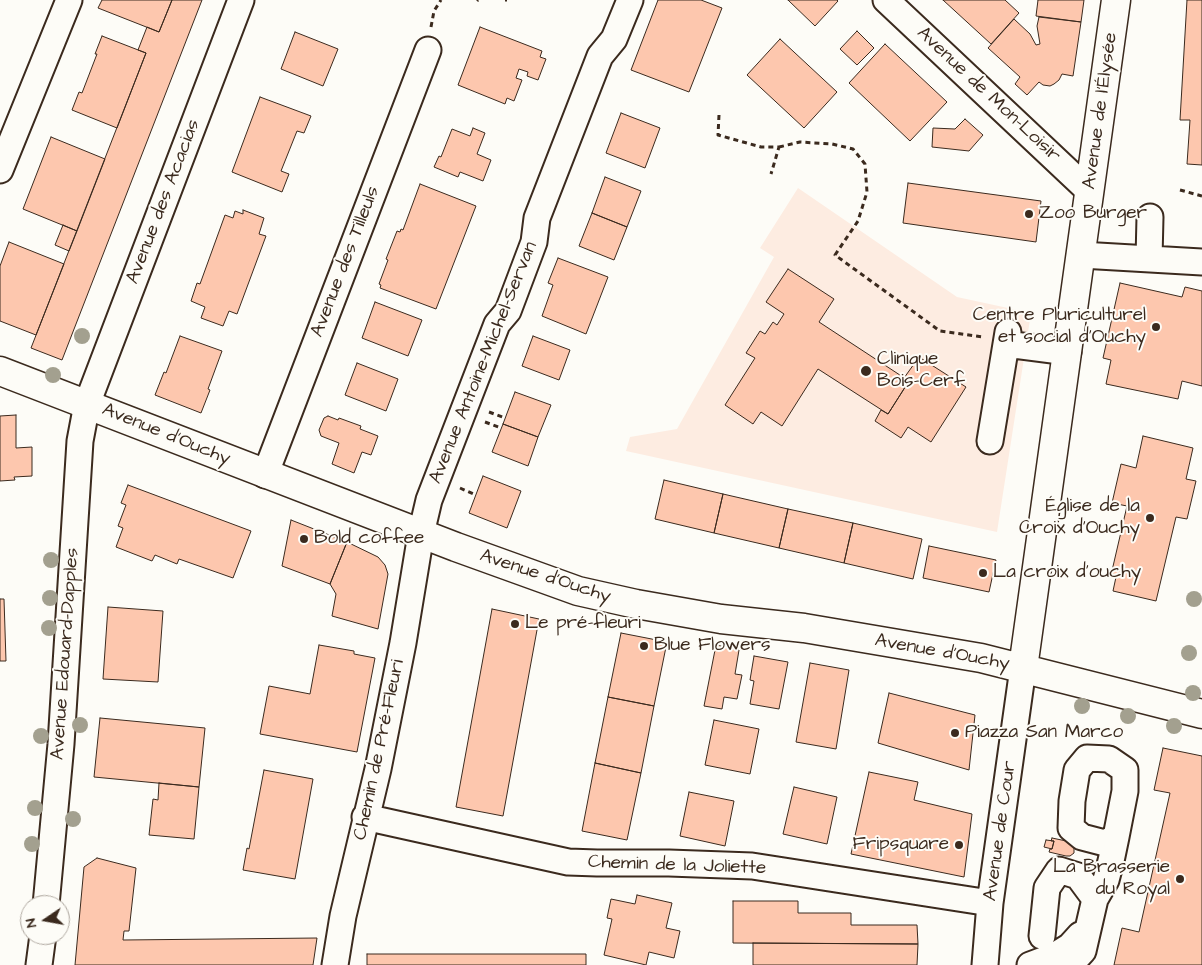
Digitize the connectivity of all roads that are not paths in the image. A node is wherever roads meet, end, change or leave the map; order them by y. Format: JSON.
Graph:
{"nodes":[{"id":1,"x":69,"y":0,"type":"edge"},
{"id":2,"x":241,"y":0,"type":"edge"},
{"id":3,"x":630,"y":0,"type":"edge"},
{"id":4,"x":886,"y":0,"type":"edge"},
{"id":5,"x":1116,"y":0,"type":"edge"},
{"id":6,"x":428,"y":50,"type":"dead end"},
{"id":7,"x":0,"y":170,"type":"edge"},
{"id":8,"x":1089,"y":191,"type":"junction"},
{"id":9,"x":1150,"y":217,"type":"dead end"},
{"id":10,"x":1081,"y":255,"type":"junction"},
{"id":11,"x":1149,"y":259,"type":"junction"},
{"id":12,"x":1202,"y":262,"type":"edge"},
{"id":13,"x":1068,"y":352,"type":"junction"},
{"id":14,"x":0,"y":371,"type":"edge"},
{"id":15,"x":87,"y":404,"type":"junction"},
{"id":16,"x":990,"y":442,"type":"dead end"},
{"id":17,"x":265,"y":474,"type":"junction"},
{"id":18,"x":421,"y":534,"type":"junction"},
{"id":19,"x":1023,"y":668,"type":"junction"},
{"id":20,"x":1202,"y":714,"type":"edge"},
{"id":21,"x":366,"y":817,"type":"junction"},
{"id":22,"x":1116,"y":836,"type":"dead end"},
{"id":23,"x":47,"y":895,"type":"edge"},
{"id":24,"x":1095,"y":898,"type":"junction"},
{"id":25,"x":990,"y":903,"type":"junction"},
{"id":26,"x":1088,"y":925,"type":"junction"},
{"id":27,"x":1042,"y":936,"type":"dead end"},
{"id":28,"x":41,"y":945,"type":"edge"},
{"id":29,"x":39,"y":965,"type":"edge"},
{"id":30,"x":335,"y":965,"type":"edge"},
{"id":31,"x":984,"y":965,"type":"edge"},
{"id":32,"x":1030,"y":965,"type":"edge"},
{"id":33,"x":1070,"y":965,"type":"edge"}],
"edges":[{"from":1,"to":7,"type":"street"},
{"from":2,"to":15,"type":"street","name":"Avenue des Acacias"},
{"from":3,"to":18,"type":"street","name":"Avenue Antoine-Michel-Servan"},
{"from":4,"to":8,"type":"street","name":"Avenue de Mon-Loisir"},
{"from":5,"to":8,"type":"main road","name":"Avenue de l'Élysée"},
{"from":6,"to":17,"type":"street","name":"Avenue des Tilleuls"},
{"from":8,"to":10,"type":"main road","name":"Avenue de l'Élysée"},
{"from":9,"to":11,"type":"street"},
{"from":10,"to":11,"type":"street"},
{"from":10,"to":13,"type":"main road","name":"Avenue de l'Élysée"},
{"from":11,"to":12,"type":"street"},
{"from":13,"to":16,"type":"street"},
{"from":13,"to":19,"type":"main road","name":"Avenue de l'Élysée"},
{"from":14,"to":15,"type":"main road","name":"Avenue d'Ouchy"},
{"from":15,"to":17,"type":"main road","name":"Avenue d'Ouchy"},
{"from":15,"to":23,"type":"street","name":"Avenue Edouard-Dapples"},
{"from":17,"to":18,"type":"main road","name":"Avenue d'Ouchy"},
{"from":18,"to":19,"type":"main road","name":"Avenue d'Ouchy"},
{"from":18,"to":21,"type":"street","name":"Chemin de Pré-Fleuri"},
{"from":19,"to":20,"type":"main road","name":"Avenue d'Ouchy"},
{"from":19,"to":25,"type":"street","name":"Avenue de Cour"},
{"from":21,"to":25,"type":"street","name":"Chemin de la Joliette"},
{"from":21,"to":30,"type":"street","name":"Chemin de Pré-Fleuri"},
{"from":22,"to":24,"type":"street"},
{"from":24,"to":26,"type":"street"},
{"from":24,"to":27,"type":"street"},
{"from":25,"to":31,"type":"street","name":"Avenue de Cour"},
{"from":26,"to":32,"type":"street"},
{"from":26,"to":33,"type":"street"},
{"from":28,"to":29,"type":"street"}]}
